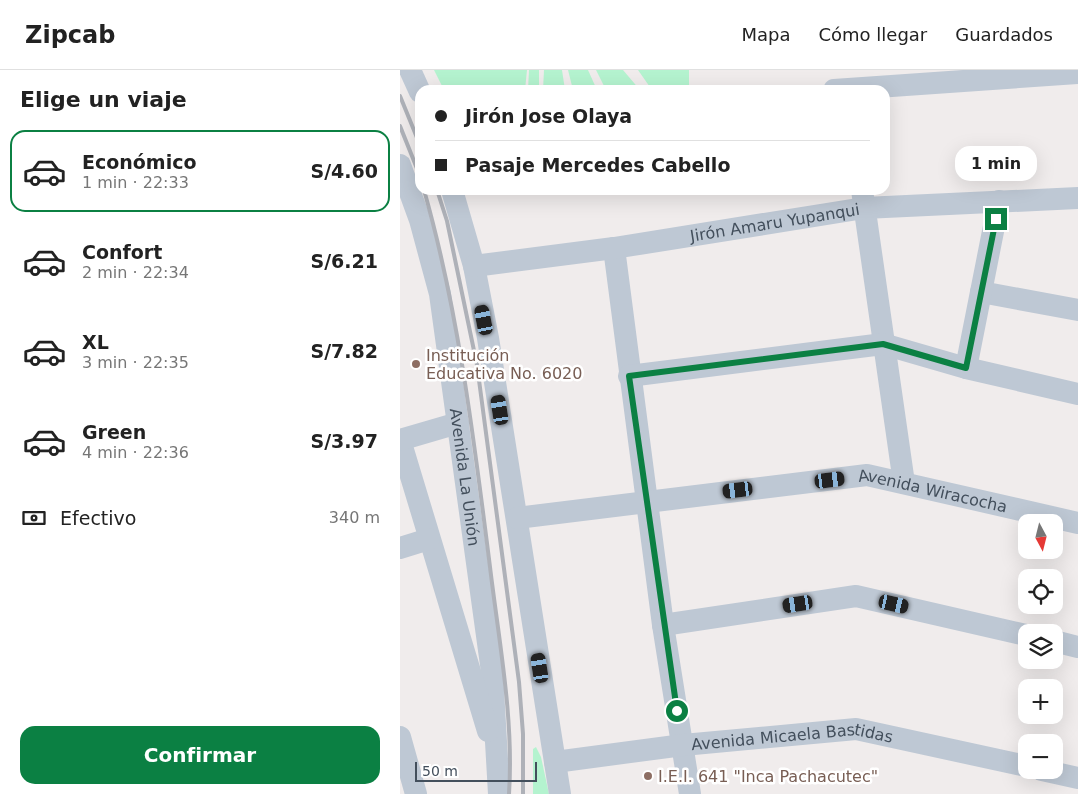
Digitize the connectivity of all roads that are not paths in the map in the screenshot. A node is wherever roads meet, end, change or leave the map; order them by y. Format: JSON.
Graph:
{"nodes":[{"id":1,"x":410,"y":70,"type":"edge"},
{"id":2,"x":1078,"y":73,"type":"edge"},
{"id":3,"x":845,"y":84,"type":"edge"},
{"id":4,"x":417,"y":85,"type":"edge"},
{"id":5,"x":400,"y":166,"type":"edge"},
{"id":6,"x":453,"y":195,"type":"edge"},
{"id":7,"x":1078,"y":198,"type":"edge"},
{"id":8,"x":863,"y":199,"type":"edge"},
{"id":9,"x":999,"y":200,"type":"junction"},
{"id":10,"x":614,"y":248,"type":"junction"},
{"id":11,"x":474,"y":266,"type":"junction"},
{"id":12,"x":981,"y":292,"type":"junction"},
{"id":13,"x":1078,"y":310,"type":"edge"},
{"id":14,"x":883,"y":344,"type":"junction"},
{"id":15,"x":966,"y":368,"type":"junction"},
{"id":16,"x":629,"y":376,"type":"junction"},
{"id":17,"x":1078,"y":394,"type":"edge"},
{"id":18,"x":458,"y":423,"type":"junction"},
{"id":19,"x":400,"y":440,"type":"edge"},
{"id":20,"x":904,"y":483,"type":"junction"},
{"id":21,"x":646,"y":501,"type":"junction"},
{"id":22,"x":517,"y":518,"type":"junction"},
{"id":23,"x":1078,"y":523,"type":"edge"},
{"id":24,"x":429,"y":539,"type":"junction"},
{"id":25,"x":400,"y":548,"type":"edge"},
{"id":26,"x":663,"y":625,"type":"junction"},
{"id":27,"x":1018,"y":633,"type":"edge"},
{"id":28,"x":1063,"y":643,"type":"edge"},
{"id":29,"x":1078,"y":647,"type":"edge"},
{"id":30,"x":400,"y":737,"type":"edge"},
{"id":31,"x":683,"y":745,"type":"junction"},
{"id":32,"x":498,"y":759,"type":"junction"},
{"id":33,"x":555,"y":762,"type":"junction"},
{"id":34,"x":1018,"y":764,"type":"edge"},
{"id":35,"x":1063,"y":776,"type":"edge"},
{"id":36,"x":1076,"y":780,"type":"edge"},
{"id":37,"x":416,"y":794,"type":"edge"},
{"id":38,"x":499,"y":794,"type":"edge"},
{"id":39,"x":560,"y":794,"type":"edge"},
{"id":40,"x":690,"y":794,"type":"edge"}],
"edges":[{"from":1,"to":4,"type":"street"},
{"from":2,"to":3,"type":"street"},
{"from":5,"to":18,"type":"street","name":"Avenida La Unión"},
{"from":6,"to":11,"type":"street"},
{"from":7,"to":9,"type":"street","name":"Jirón Amaru Yupanqui"},
{"from":8,"to":9,"type":"street","name":"Jirón Amaru Yupanqui"},
{"from":8,"to":10,"type":"street","name":"Jirón Amaru Yupanqui"},
{"from":8,"to":14,"type":"street"},
{"from":9,"to":12,"type":"street"},
{"from":10,"to":11,"type":"street","name":"Jirón Amaru Yupanqui"},
{"from":10,"to":16,"type":"street"},
{"from":11,"to":22,"type":"street"},
{"from":12,"to":13,"type":"street"},
{"from":12,"to":15,"type":"street"},
{"from":14,"to":15,"type":"street"},
{"from":14,"to":16,"type":"street"},
{"from":14,"to":20,"type":"street"},
{"from":15,"to":17,"type":"street"},
{"from":16,"to":21,"type":"street"},
{"from":18,"to":19,"type":"street"},
{"from":18,"to":32,"type":"street","name":"Avenida La Unión"},
{"from":19,"to":24,"type":"street"},
{"from":20,"to":21,"type":"street","name":"Avenida Wiracocha"},
{"from":20,"to":23,"type":"street","name":"Avenida Wiracocha"},
{"from":21,"to":22,"type":"street","name":"Avenida Wiracocha"},
{"from":21,"to":26,"type":"street"},
{"from":22,"to":33,"type":"street"},
{"from":24,"to":25,"type":"street"},
{"from":24,"to":32,"type":"street"},
{"from":26,"to":27,"type":"street"},
{"from":26,"to":31,"type":"street"},
{"from":28,"to":29,"type":"street"},
{"from":30,"to":37,"type":"street"},
{"from":31,"to":33,"type":"street","name":"Avenida Micaela Bastidas"},
{"from":31,"to":34,"type":"street","name":"Avenida Micaela Bastidas"},
{"from":31,"to":40,"type":"street"},
{"from":32,"to":38,"type":"street","name":"Avenida La Unión"},
{"from":33,"to":39,"type":"street"},
{"from":35,"to":36,"type":"street"}]}
